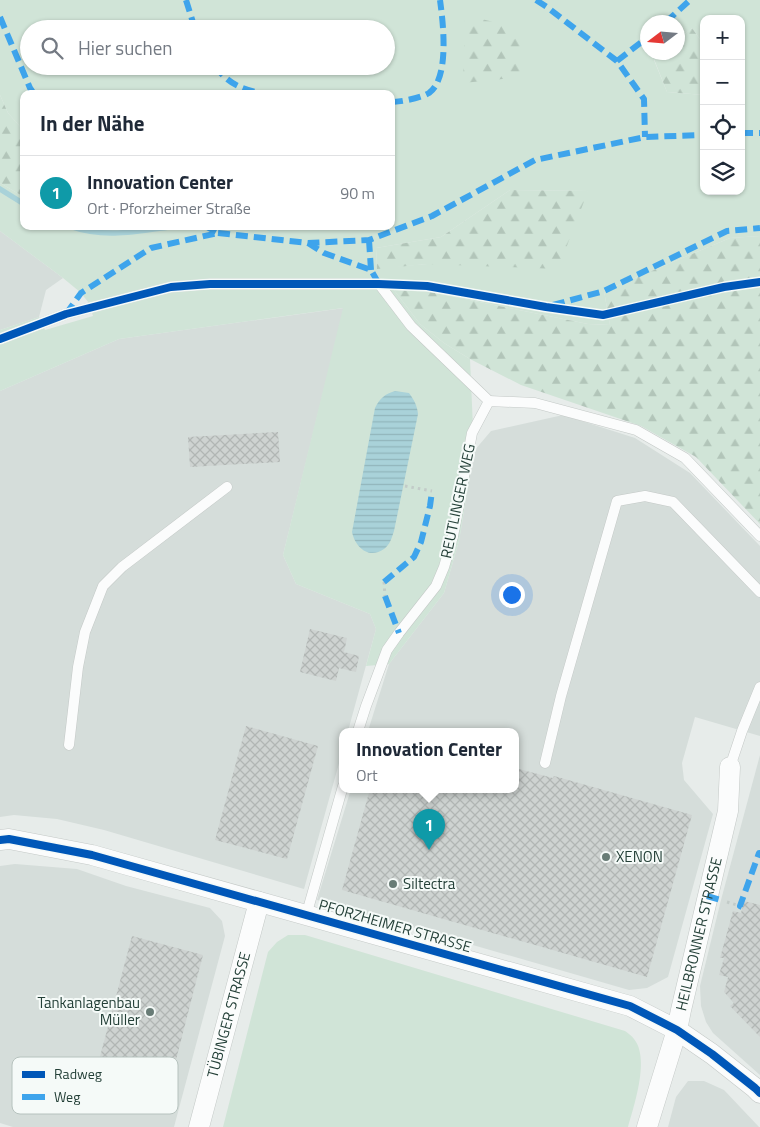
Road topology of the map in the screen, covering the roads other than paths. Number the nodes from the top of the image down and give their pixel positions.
1 (0, 339) edge
2 (489, 402) junction
3 (227, 487) dead end
4 (760, 536) edge
5 (760, 592) edge
6 (760, 687) edge
7 (359, 728) edge
8 (69, 745) dead end
9 (545, 763) dead end
10 (730, 767) joint
11 (341, 793) edge
12 (0, 840) edge
13 (259, 902) junction
14 (306, 916) junction
15 (677, 1030) junction
16 (760, 1093) edge
17 (199, 1127) edge
18 (647, 1127) edge

1 - 2 lane
2 - 4 lane
2 - 7 lane, REUTLINGER WEG
3 - 8 lane
5 - 9 lane
6 - 10 lane
10 - 15 street, HEILBRONNER STRASSE
11 - 14 lane
12 - 13 street, PFORZHEIMER STRASSE
13 - 14 street, PFORZHEIMER STRASSE
13 - 17 street, TÜBINGER STRASSE
14 - 15 street, PFORZHEIMER STRASSE
15 - 16 street, PFORZHEIMER STRASSE
15 - 18 street, HEILBRONNER STRASSE

